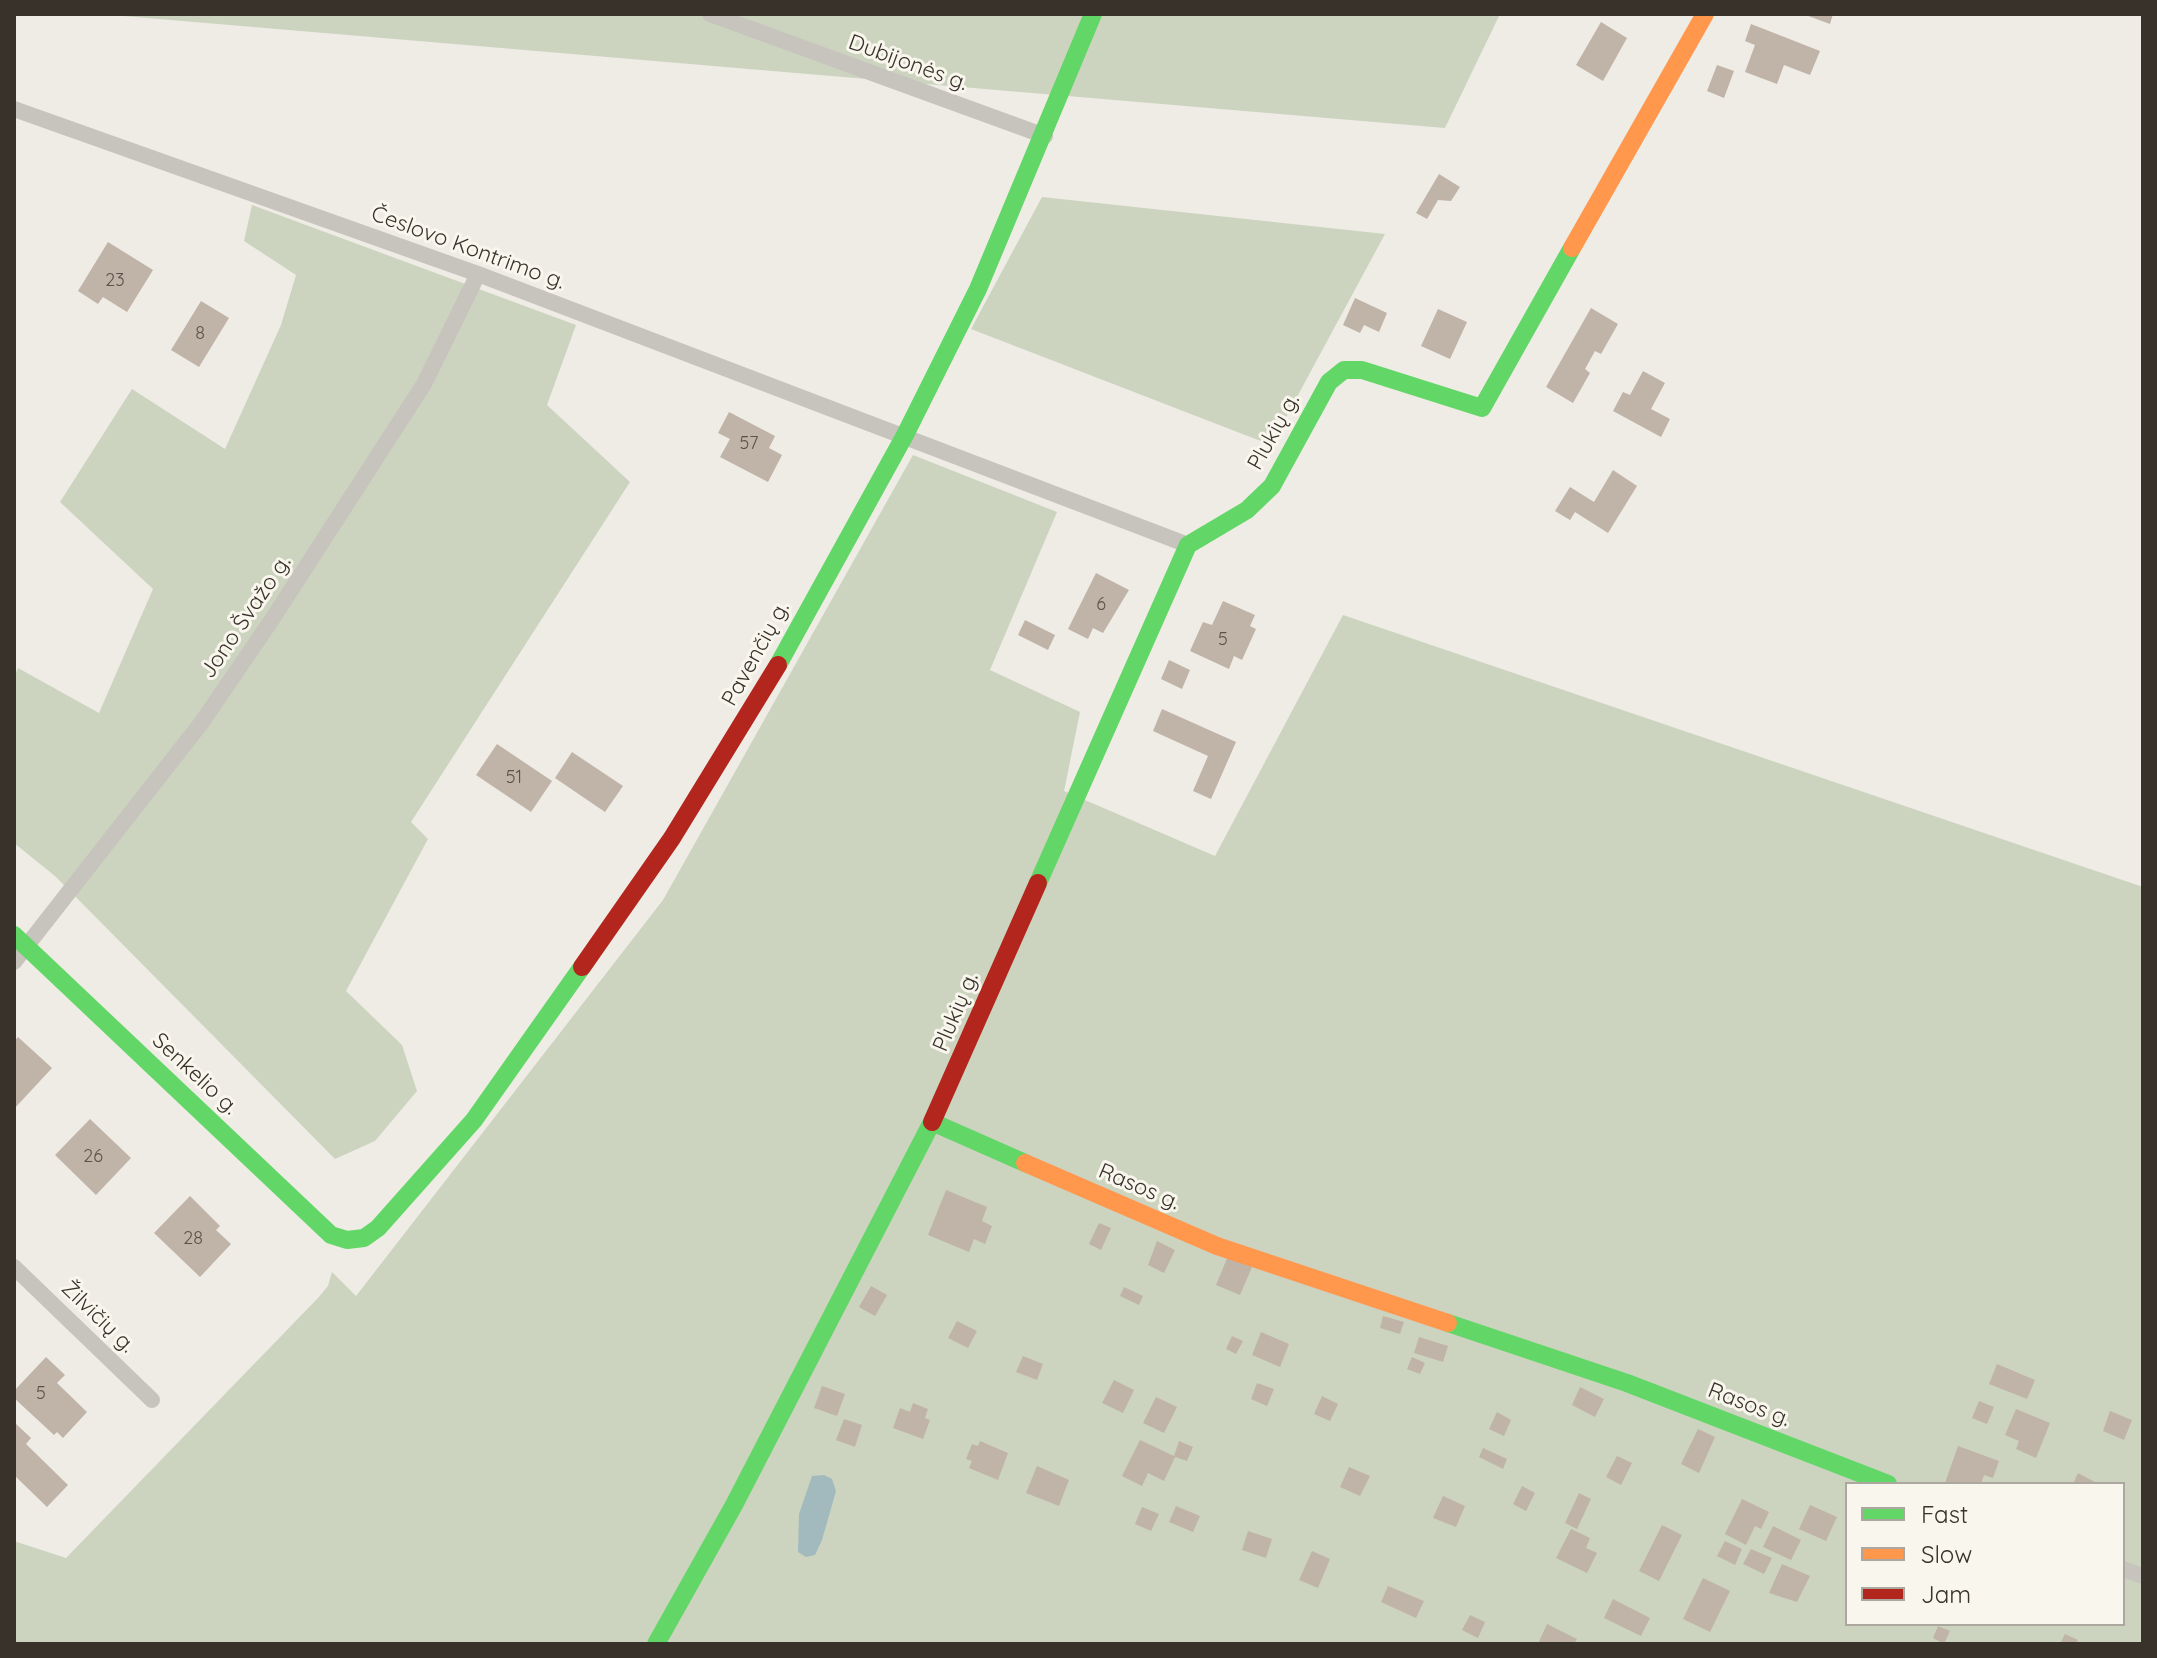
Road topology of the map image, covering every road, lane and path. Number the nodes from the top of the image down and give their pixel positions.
1 (710, 14) edge
2 (1093, 14) edge
3 (1705, 14) edge
4 (14, 109) edge
5 (1045, 136) junction
6 (478, 274) junction
7 (905, 435) junction
8 (1188, 545) junction
9 (20, 941) edge
10 (14, 962) edge
11 (932, 1122) junction
12 (347, 1240) joint
13 (14, 1267) edge
14 (152, 1400) dead end
15 (1883, 1482) edge
16 (656, 1644) edge

1 - 5 street, Dubijonės g.
2 - 5 street, Pavenčių g.
3 - 8 street, Plukių g.
4 - 6 street, Česlovo Kontrimo g.
5 - 7 street, Pavenčių g.
6 - 7 street, Česlovo Kontrimo g.
6 - 9 street, Jono Švažo g.
7 - 8 street, Česlovo Kontrimo g.
7 - 12 street, Pavenčių g.
8 - 11 street, Plukių g.
9 - 10 street, Jono Švažo g.
9 - 12 street, Senkelio g.
11 - 15 street, Rasos g.
11 - 16 street
13 - 14 street, Žilvičių g.

